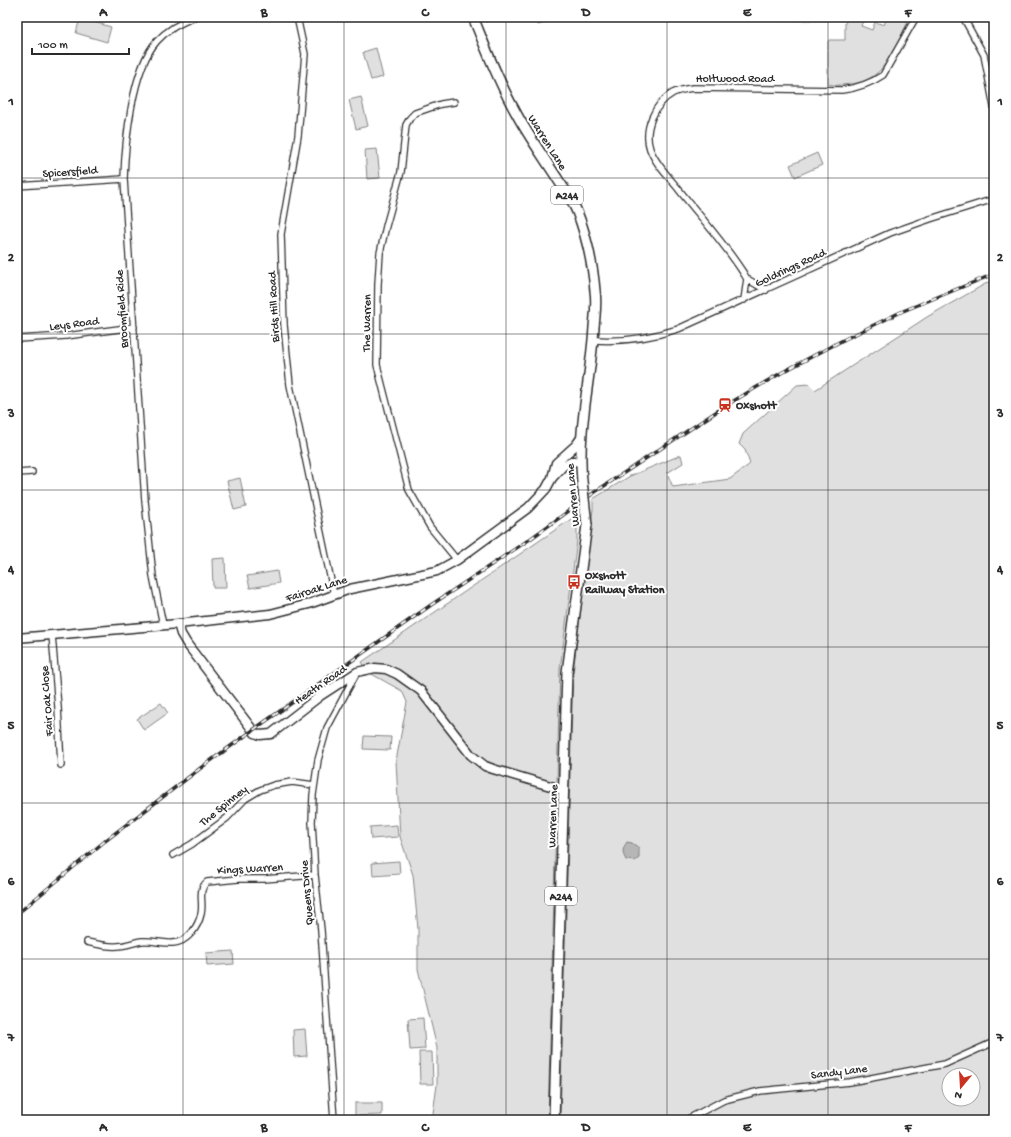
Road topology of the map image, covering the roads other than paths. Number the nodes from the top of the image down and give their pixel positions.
1 (196, 17) edge
2 (297, 17) edge
3 (473, 17) edge
4 (916, 17) edge
5 (963, 17) edge
6 (992, 88) edge
7 (454, 102) dead end
8 (994, 107) edge
9 (124, 179) junction
10 (17, 186) edge
11 (994, 199) edge
12 (747, 279) junction
13 (766, 290) junction
14 (744, 300) junction
15 (134, 327) junction
16 (17, 339) edge
17 (594, 340) junction
18 (581, 438) junction
19 (581, 462) junction
20 (32, 472) dead end
21 (17, 473) edge
22 (552, 478) junction
23 (457, 560) junction
24 (334, 595) junction
25 (178, 624) junction
26 (162, 626) junction
27 (52, 635) junction
28 (17, 638) edge
29 (357, 672) junction
30 (61, 765) dead end
31 (314, 785) junction
32 (564, 790) junction
33 (174, 855) dead end
34 (315, 875) junction
35 (87, 942) dead end
36 (994, 1042) edge
37 (334, 1120) edge
38 (554, 1120) edge
39 (686, 1120) edge

1 - 9 street, Broomfield Ride
2 - 24 street, Birds Hill Road
3 - 17 main road, Warren Lane / A244
4 - 12 street, Holtwood Road
5 - 6 street
6 - 8 street
7 - 23 street, The Warren
9 - 10 street, Spicersfield
9 - 15 street, Broomfield Ride
11 - 13 street, Goldrings Road
12 - 13 street, Holtwood Road
12 - 14 street
13 - 14 street, Goldrings Road
14 - 17 street, Goldrings Road
15 - 16 street, Leys Road
15 - 26 street, Broomfield Ride
17 - 18 main road, Warren Lane / A244
18 - 19 main road, Warren Lane / A244
18 - 22 main road
19 - 22 main road, Fairoak Lane
19 - 32 main road, Warren Lane / A244, bridge
20 - 21 street
22 - 23 main road, Fairoak Lane
23 - 24 main road, Fairoak Lane
24 - 25 main road, Fairoak Lane
25 - 26 main road, Fairoak Lane
25 - 29 main road, Heath Road
26 - 27 main road, Fairoak Lane
27 - 28 main road, Fairoak Lane
27 - 30 street, Fair Oak Close
29 - 31 street, Queens Drive
29 - 32 main road, Heath Road
31 - 33 street, The Spinney
31 - 34 street, Queens Drive
32 - 38 main road, Warren Lane / A244
34 - 35 street, Kings Warren
34 - 37 street, Queens Drive
36 - 39 street, Sandy Lane

